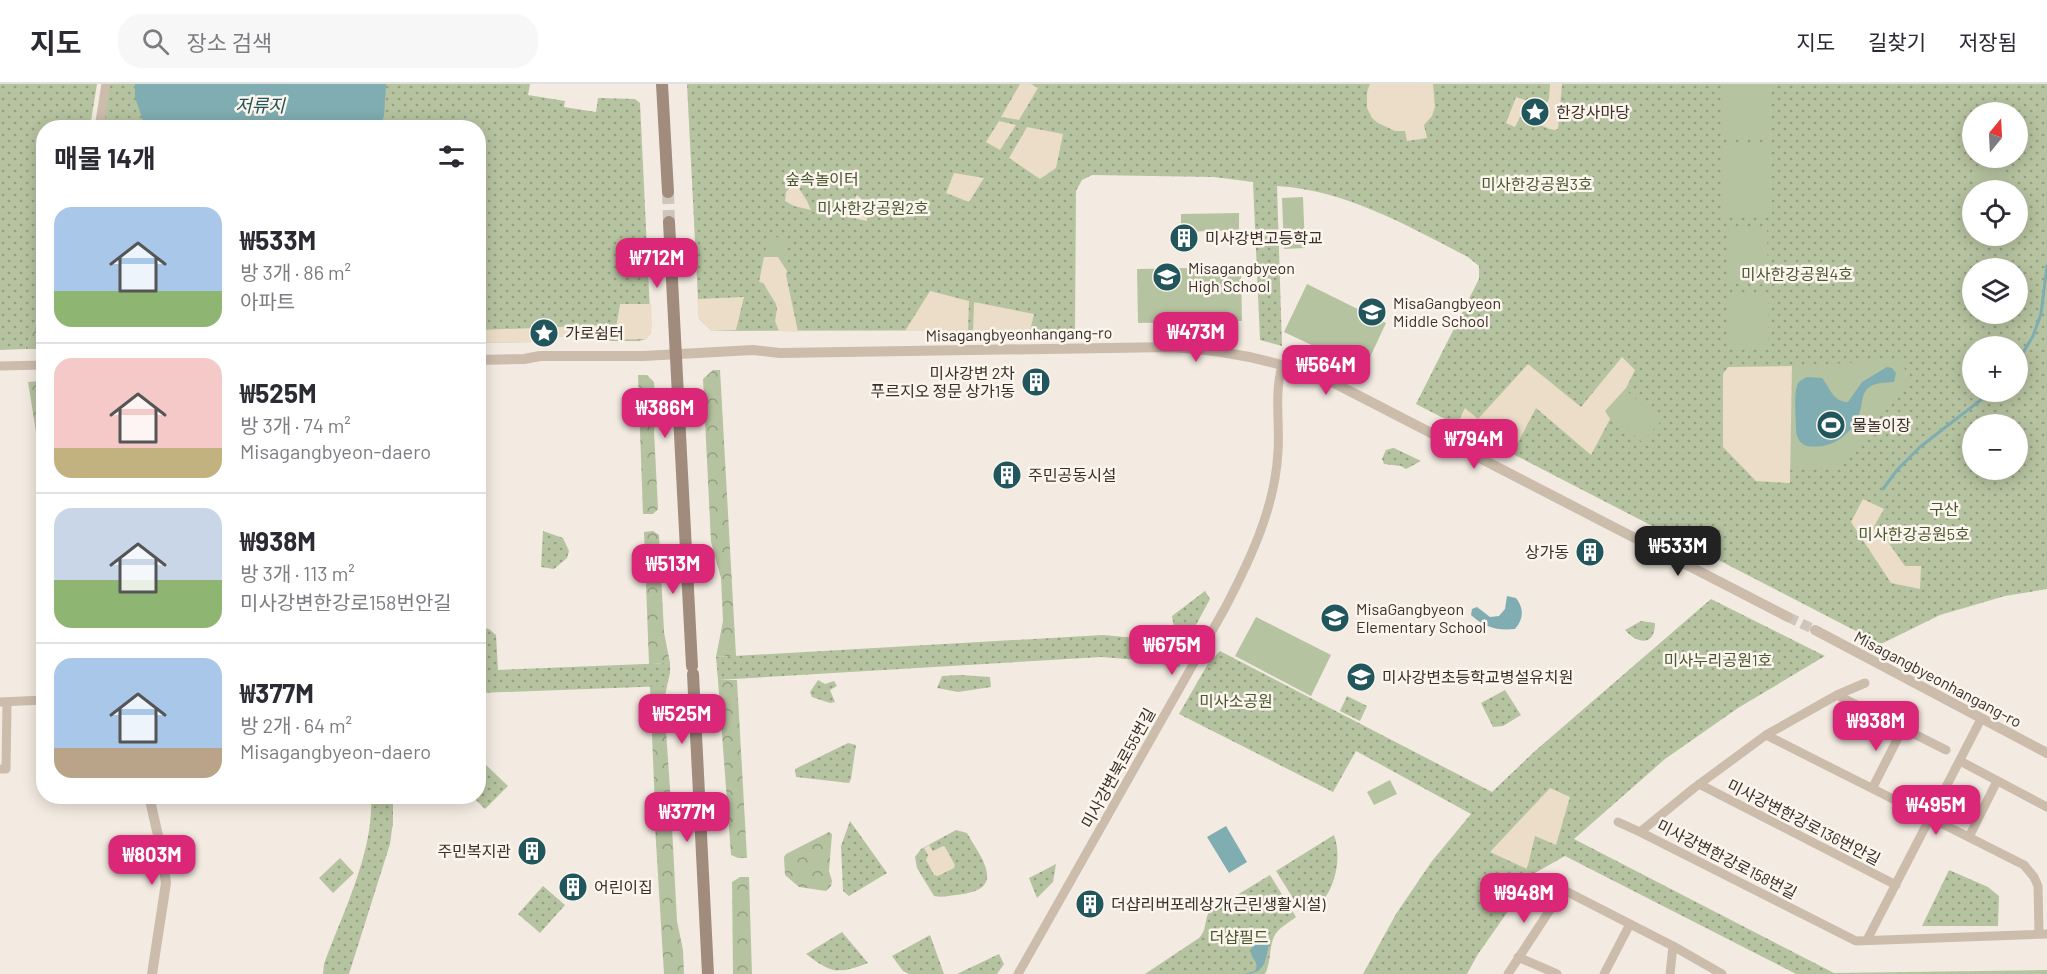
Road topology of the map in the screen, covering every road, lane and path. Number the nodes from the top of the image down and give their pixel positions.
1 (106, 84) edge
2 (662, 84) edge
3 (100, 120) edge
4 (668, 192) tunnel mouth
5 (669, 222) tunnel mouth
6 (676, 354) junction
7 (486, 360) edge
8 (36, 365) edge
9 (0, 366) edge
10 (1282, 366) junction
11 (1788, 617) tunnel mouth
12 (1815, 630) tunnel mouth
13 (1865, 683) dead end
14 (1837, 696) junction
15 (36, 700) edge
16 (3, 702) edge
17 (1981, 719) junction
18 (1903, 728) junction
19 (1766, 735) junction
20 (1946, 750) dead end
21 (2047, 753) edge
22 (1960, 761) junction
23 (0, 769) edge
24 (1997, 781) junction
25 (1699, 784) junction
26 (1873, 788) junction
27 (151, 804) edge
28 (2047, 807) edge
29 (1931, 817) junction
30 (1618, 822) dead end
31 (1640, 832) junction
32 (1969, 837) junction
33 (2036, 881) junction
34 (2047, 881) edge
35 (1550, 883) dead end
36 (1896, 885) junction
37 (1563, 890) junction
38 (1630, 924) junction
39 (2043, 934) edge
40 (1867, 940) junction
41 (1673, 946) junction
42 (1518, 957) junction
43 (152, 974) edge
44 (708, 974) edge
45 (1018, 974) edge
46 (1508, 974) edge
47 (1557, 974) edge
48 (1604, 974) edge
49 (1670, 974) edge
50 (1722, 974) edge

1 - 3 street
2 - 4 main road
5 - 6 main road
6 - 7 street, Misagangbyeonhangang-ro
6 - 10 street, Misagangbyeonhangang-ro
6 - 44 main road
8 - 9 street
10 - 11 street, Misagangbyeonhangang-ro
10 - 45 street, 미사강변북로55번길
12 - 17 street, Misagangbyeonhangang-ro
13 - 14 street, 미사강변한강로158번길
14 - 18 street
14 - 19 street, 미사강변한강로158번길
15 - 16 street
16 - 23 street
17 - 21 street, Misagangbyeonhangang-ro
17 - 22 street
18 - 20 street
18 - 26 street
19 - 25 street, 미사강변한강로158번길
19 - 26 street
22 - 24 street
22 - 29 street
24 - 28 street
24 - 32 street
25 - 31 street, 미사강변한강로158번길
25 - 36 street, 미사강변한강로136번안길
26 - 29 street
27 - 43 street
29 - 32 street
29 - 36 street
30 - 31 street
31 - 40 street, 미사강변한강로158번길
32 - 33 street
33 - 34 street
33 - 39 street
35 - 37 street
36 - 40 street
37 - 38 street
37 - 42 street
38 - 41 street
38 - 48 street
39 - 40 street, 미사강변한강로158번길
41 - 49 street
41 - 50 street
42 - 46 street
42 - 47 street

